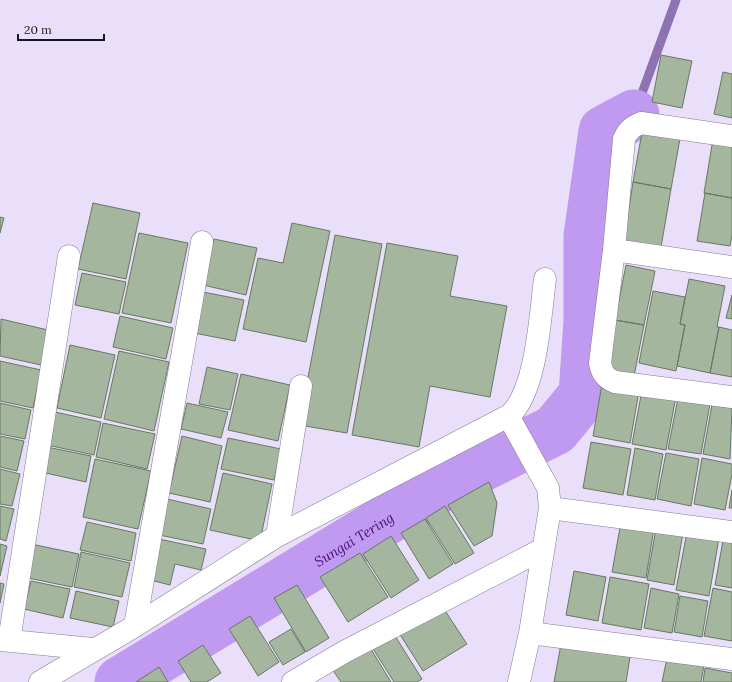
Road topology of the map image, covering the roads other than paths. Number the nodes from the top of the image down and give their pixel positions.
1 (732, 136) edge
2 (202, 242) dead end
3 (614, 250) junction
4 (69, 256) dead end
5 (732, 266) edge
6 (545, 279) dead end
7 (301, 386) dead end
8 (732, 398) edge
9 (510, 418) junction
10 (549, 498) junction
11 (732, 532) edge
12 (277, 536) junction
13 (543, 549) junction
14 (135, 626) junction
15 (530, 633) junction
16 (4, 641) edge
17 (93, 649) junction
18 (732, 659) edge
19 (40, 682) edge
20 (293, 682) edge
21 (519, 682) edge

1 - 3 street
2 - 14 street
3 - 5 street
3 - 8 street
4 - 16 street
6 - 9 street
7 - 12 street
9 - 10 street
9 - 12 street
10 - 11 street
10 - 13 street
12 - 14 street
13 - 15 street
13 - 20 street
14 - 17 street
15 - 18 street
15 - 21 street
16 - 17 street
17 - 19 street

